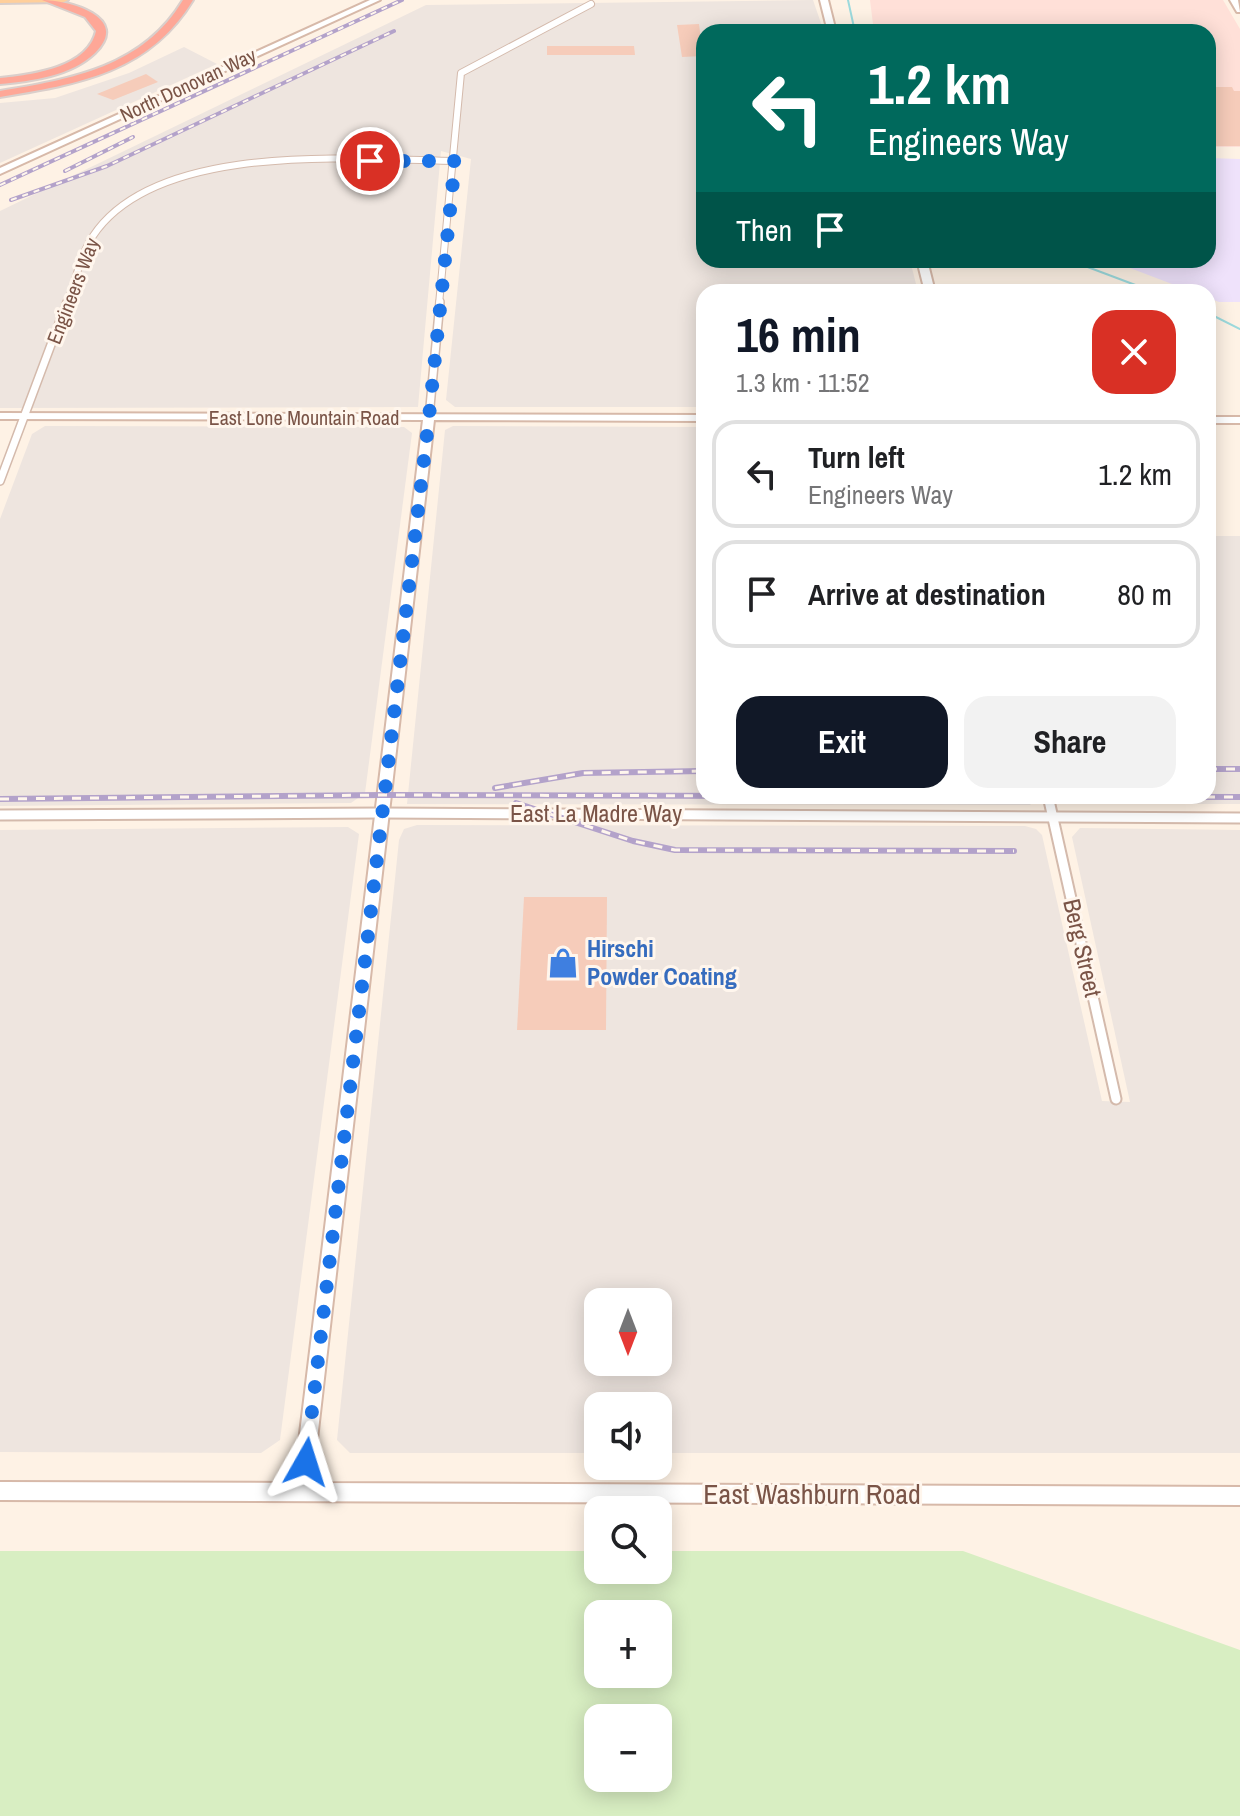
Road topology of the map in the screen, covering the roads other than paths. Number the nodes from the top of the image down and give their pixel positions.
1 (47, 0) edge
2 (64, 0) edge
3 (188, 0) edge
4 (376, 0) edge
5 (824, 0) edge
6 (1234, 0) edge
7 (4, 1) edge
8 (591, 4) dead end
9 (1240, 10) edge
10 (830, 24) edge
11 (0, 81) edge
12 (0, 94) edge
13 (455, 161) junction
14 (0, 171) edge
15 (0, 416) edge
16 (25, 416) junction
17 (429, 417) junction
18 (696, 418) edge
19 (1216, 420) edge
20 (1240, 420) edge
21 (0, 481) edge
22 (1050, 804) edge
23 (381, 813) junction
24 (0, 815) edge
25 (1052, 816) junction
26 (1240, 818) edge
27 (1116, 1099) dead end
28 (0, 1491) edge
29 (302, 1491) junction
30 (1240, 1496) edge

1 - 2 main road
1 - 7 main road
1 - 11 highway
3 - 12 highway
4 - 14 street, North Donovan Way
5 - 10 street
6 - 9 street
8 - 13 street
13 - 16 street, Engineers Way
13 - 17 street
15 - 16 street, East Lone Mountain Road
16 - 17 street, East Lone Mountain Road
16 - 21 street, Engineers Way
17 - 18 street, East Lone Mountain Road
17 - 23 street
19 - 20 street
22 - 25 street, Berg Street
23 - 24 street, East La Madre Way
23 - 25 street, East La Madre Way
23 - 29 street
25 - 26 street, East La Madre Way
25 - 27 street, Berg Street
28 - 29 street, East Washburn Road
29 - 30 street, East Washburn Road

